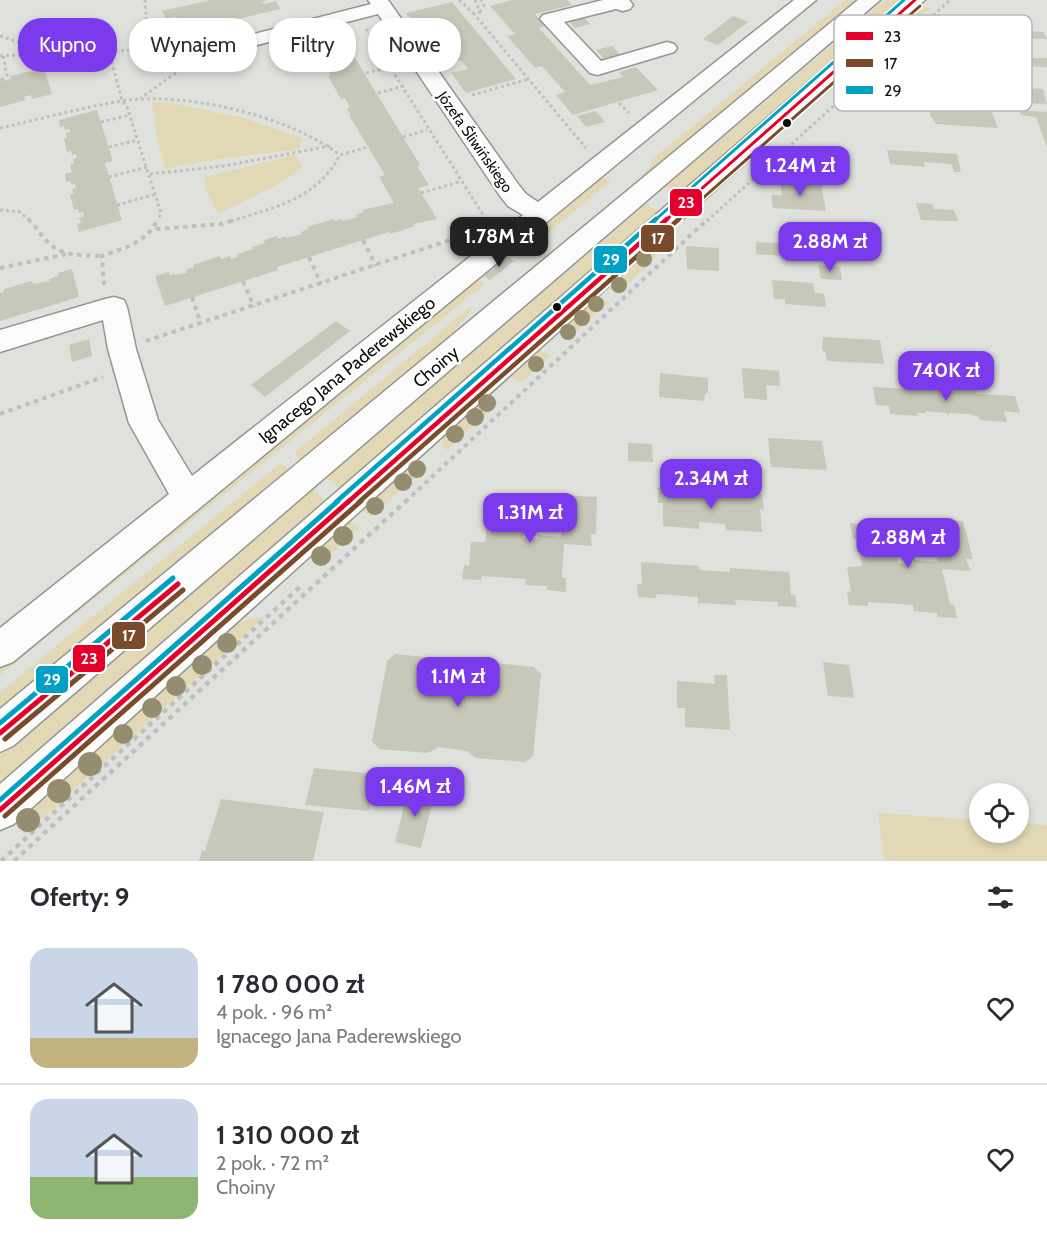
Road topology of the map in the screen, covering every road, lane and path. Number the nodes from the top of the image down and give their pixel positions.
1 (145, 0) edge
2 (458, 0) edge
3 (475, 0) edge
4 (481, 0) edge
5 (806, 0) edge
6 (870, 0) edge
7 (915, 0) edge
8 (950, 0) edge
9 (381, 4) edge
10 (623, 5) dead end
11 (480, 12) junction
12 (474, 14) junction
13 (852, 15) edge
14 (898, 15) edge
15 (934, 15) edge
16 (179, 17) dead end
17 (146, 18) edge
18 (175, 18) edge
19 (364, 25) dead end
20 (834, 30) edge
21 (368, 31) edge
22 (257, 33) edge
23 (0, 36) edge
24 (18, 42) edge
25 (667, 48) dead end
26 (18, 55) edge
27 (2, 56) edge
28 (114, 72) edge
29 (176, 72) edge
30 (373, 72) edge
31 (394, 72) edge
32 (834, 72) edge
33 (366, 74) dead end
34 (8, 80) dead end
35 (404, 86) junction
36 (378, 93) dead end
37 (141, 98) junction
38 (122, 101) junction
39 (619, 104) dead end
40 (834, 107) edge
41 (130, 115) junction
42 (633, 117) dead end
43 (101, 122) dead end
44 (0, 128) edge
45 (427, 130) junction
46 (403, 137) dead end
47 (138, 140) junction
48 (331, 146) junction
49 (109, 147) dead end
50 (368, 147) dead end
51 (588, 150) dead end
52 (340, 155) junction
53 (147, 167) junction
54 (150, 174) junction
55 (109, 177) dead end
56 (459, 182) junction
57 (421, 193) dead end
58 (156, 194) junction
59 (117, 205) dead end
60 (0, 210) edge
61 (534, 211) junction
62 (491, 226) junction
63 (156, 229) junction
64 (495, 232) dead end
65 (363, 240) dead end
66 (67, 254) junction
67 (102, 256) junction
68 (309, 257) dead end
69 (376, 266) junction
70 (0, 268) edge
71 (243, 281) dead end
72 (321, 284) junction
73 (192, 297) dead end
74 (254, 307) junction
75 (110, 308) junction
76 (201, 324) junction
77 (0, 341) edge
78 (122, 349) junction
79 (107, 375) dead end
80 (0, 414) edge
81 (187, 497) junction
82 (0, 650) edge
83 (0, 733) edge
84 (0, 810) edge
85 (14, 861) edge

1 - 17 path
2 - 12 path
3 - 11 path
4 - 11 path
5 - 61 street, Ignacego Jana Paderewskiego
6 - 13 street, Choiny
7 - 14 street
8 - 15 path
9 - 22 street
9 - 61 street, Józefa Śliwińskiego
10 - 25 street
11 - 12 path
12 - 51 path
16 - 18 path
19 - 21 path
20 - 83 street, Choiny
23 - 24 path
26 - 27 path
27 - 34 path
28 - 38 path
29 - 37 path
30 - 33 path
31 - 35 path
32 - 84 street
35 - 36 path
35 - 45 path
37 - 38 path
37 - 48 path
38 - 41 path
38 - 44 path
39 - 42 path
40 - 85 path
41 - 43 path
41 - 47 path
45 - 46 path
45 - 56 path
47 - 49 path
47 - 53 path
48 - 52 path
48 - 54 path
50 - 52 path
52 - 63 path
53 - 54 path
53 - 55 path
54 - 58 path
56 - 57 path
56 - 62 path
58 - 59 path
58 - 63 path
60 - 66 path
61 - 62 path
61 - 81 street, Ignacego Jana Paderewskiego
62 - 64 path
62 - 69 path
63 - 67 path
65 - 69 path
66 - 67 path
66 - 70 path
67 - 75 path
68 - 72 path
69 - 72 path
71 - 74 path
72 - 74 path
73 - 76 path
74 - 76 path
75 - 77 street
75 - 78 street
76 - 78 path
78 - 81 street
79 - 80 path
81 - 82 street, Ignacego Jana Paderewskiego

